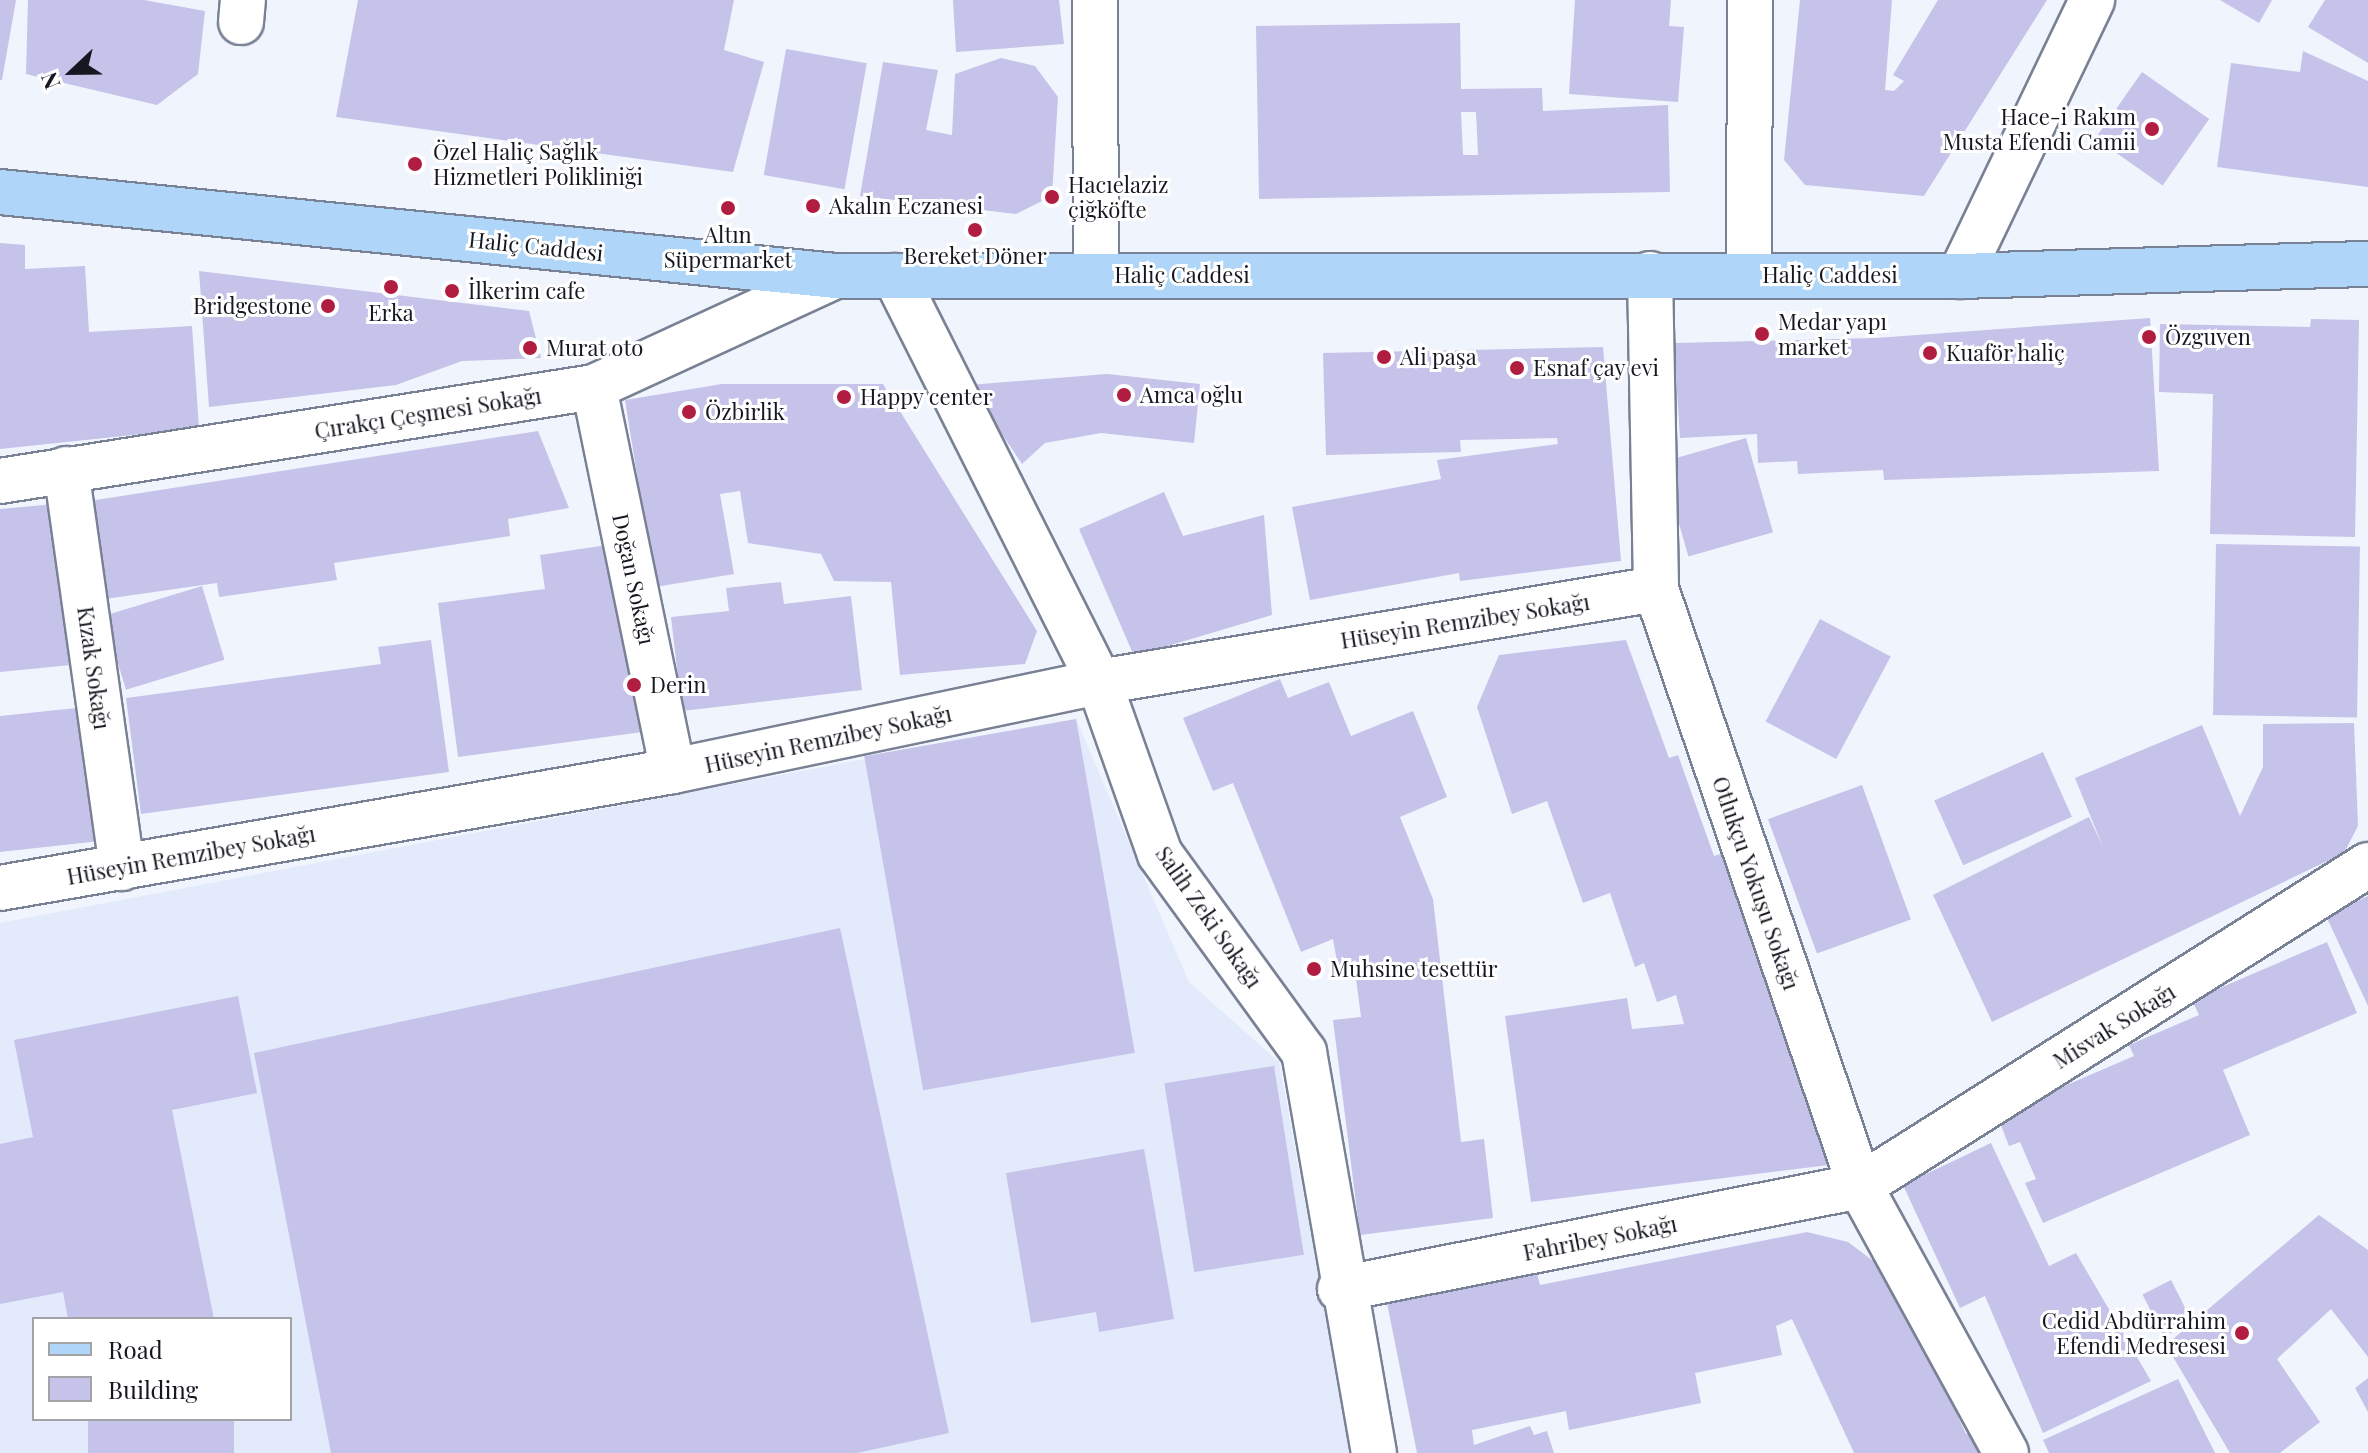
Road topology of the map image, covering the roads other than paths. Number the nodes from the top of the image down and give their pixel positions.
1 (1095, 0) edge
2 (1750, 0) edge
3 (2092, 0) edge
4 (0, 192) edge
5 (2368, 264) edge
6 (1650, 274) junction
7 (1096, 275) junction
8 (1749, 275) junction
9 (835, 276) junction
10 (895, 276) junction
11 (1960, 276) junction
12 (594, 387) junction
13 (66, 469) junction
14 (0, 481) edge
15 (1656, 589) junction
16 (1099, 682) junction
17 (673, 771) junction
18 (2368, 865) edge
19 (122, 868) junction
20 (0, 888) edge
21 (1860, 1186) junction
22 (1340, 1289) junction
23 (1374, 1453) edge
24 (2006, 1453) edge

1 - 7 street
2 - 8 street
3 - 11 street
4 - 9 main road, Haliç Caddesi
5 - 11 main road, Haliç Caddesi
6 - 7 main road, Haliç Caddesi
6 - 8 main road, Haliç Caddesi
6 - 15 street, Otlukçu Yokuşu Sokağı
7 - 10 main road, Haliç Caddesi
8 - 11 main road, Haliç Caddesi
9 - 10 main road, Haliç Caddesi
9 - 12 street, Çırakçı Çeşmesi Sokağı
10 - 16 street, Salih Zeki Sokağı
12 - 13 street, Çırakçı Çeşmesi Sokağı
12 - 17 street, Doğan Sokağı
13 - 14 street, Çırakçı Çeşmesi Sokağı
13 - 19 street, Kızak Sokağı
15 - 16 street, Hüseyin Remzibey Sokağı
15 - 21 street, Otlukçu Yokuşu Sokağı
16 - 17 street, Hüseyin Remzibey Sokağı
16 - 22 street, Salih Zeki Sokağı
17 - 19 street, Hüseyin Remzibey Sokağı
18 - 21 street, Misvak Sokağı
19 - 20 street, Hüseyin Remzibey Sokağı
21 - 22 street, Fahribey Sokağı
21 - 24 street, Otlukçu Yokuşu Sokağı
22 - 23 street, Salih Zeki Sokağı

